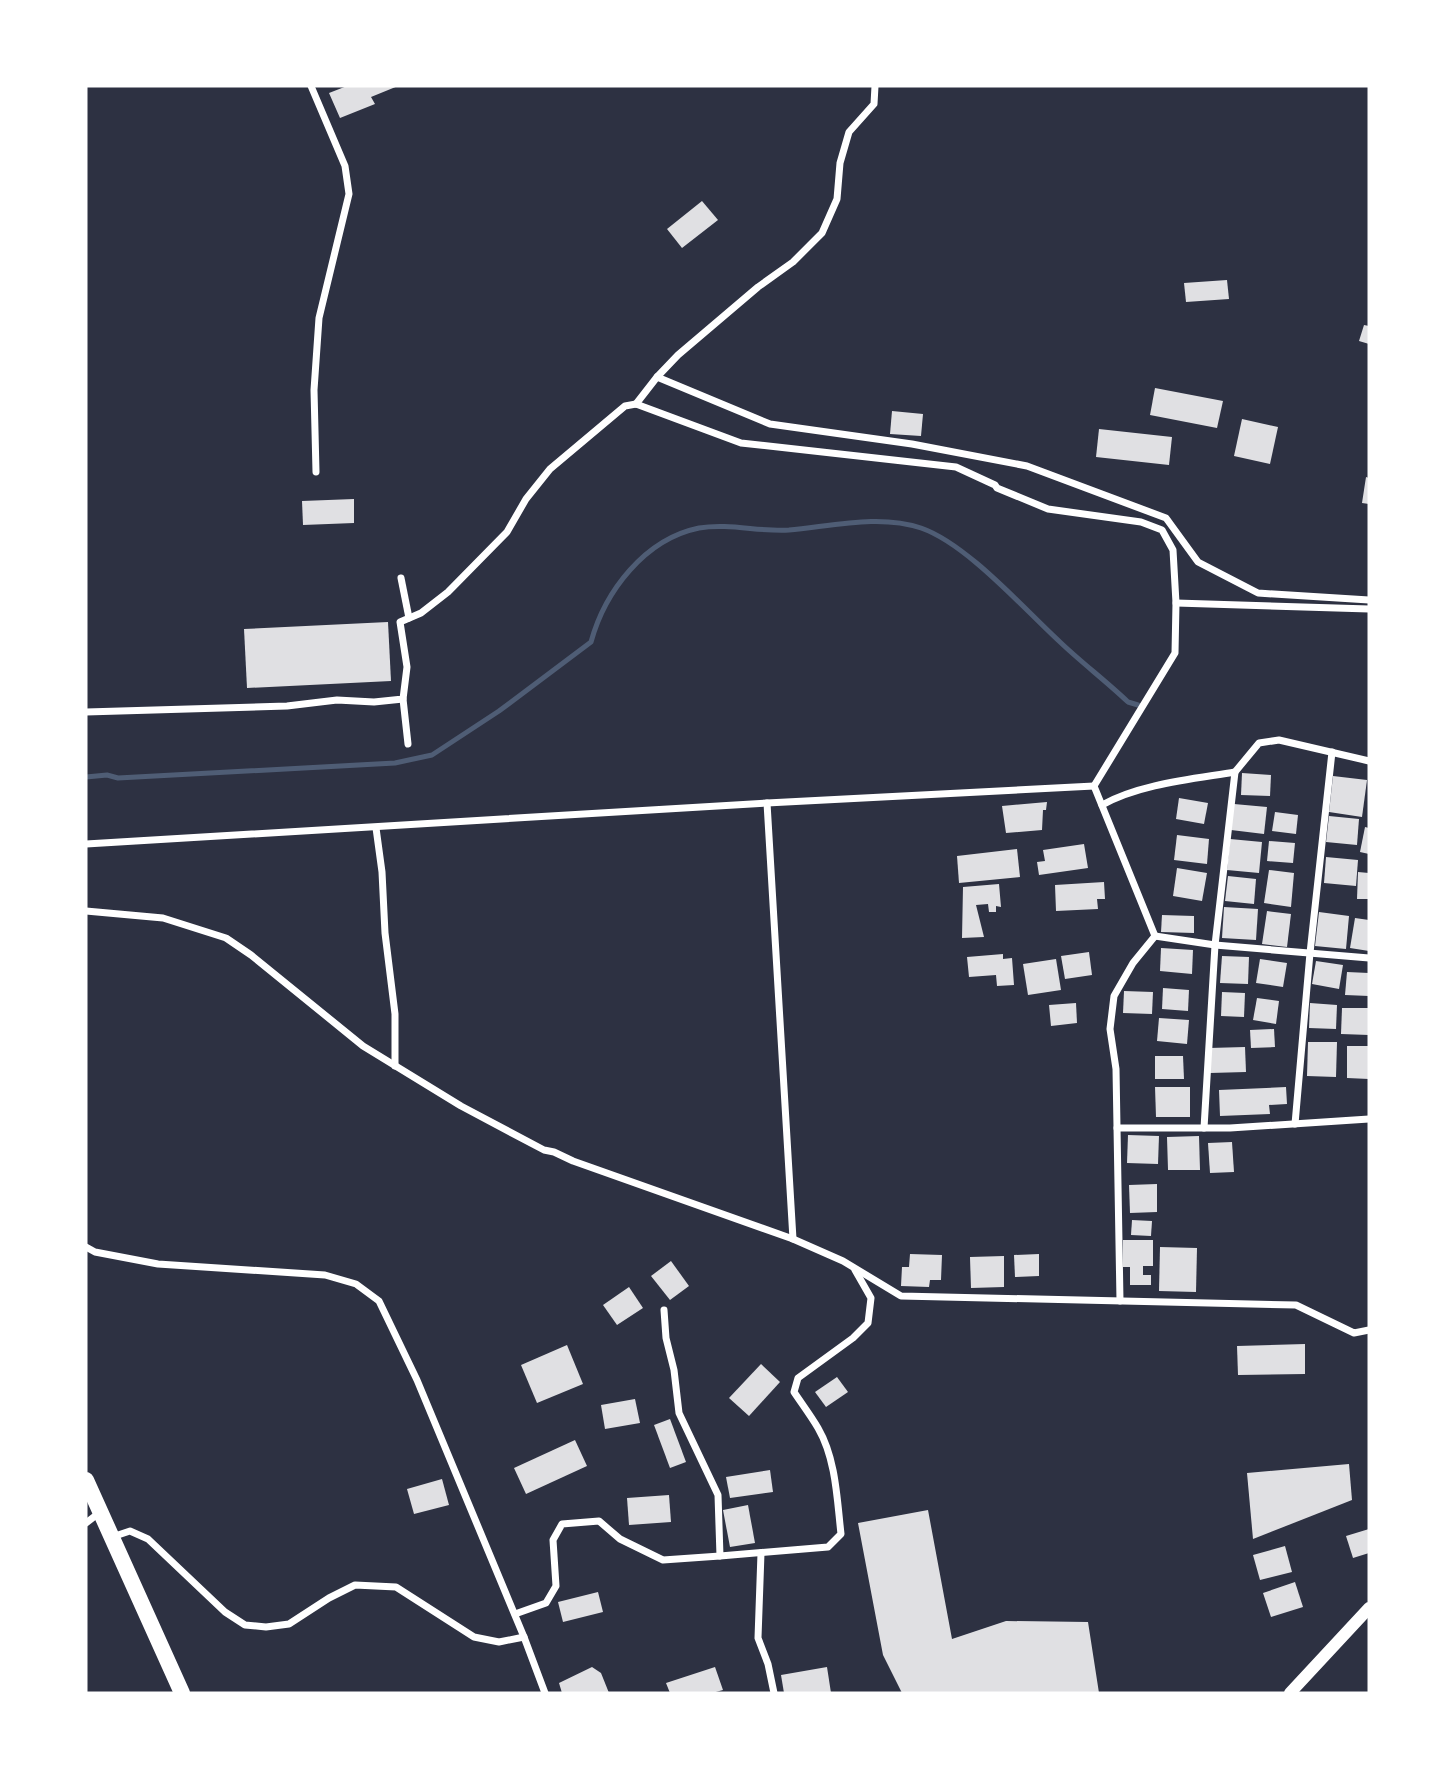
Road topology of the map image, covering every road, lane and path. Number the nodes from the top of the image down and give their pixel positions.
1 (311, 86) edge
2 (875, 86) edge
3 (657, 377) junction
4 (636, 404) junction
5 (316, 472) dead end
6 (401, 578) dead end
7 (1369, 600) edge
8 (1176, 603) junction
9 (1369, 609) edge
10 (409, 618) junction
11 (403, 699) junction
12 (86, 712) edge
13 (408, 744) dead end
14 (1332, 752) junction
15 (1369, 761) edge
16 (1235, 772) junction
17 (1094, 786) junction
18 (767, 803) junction
19 (1102, 805) junction
20 (376, 828) junction
21 (86, 844) edge
22 (86, 911) edge
23 (1156, 936) junction
24 (1215, 944) junction
25 (1310, 953) junction
26 (1369, 958) edge
27 (395, 1066) junction
28 (1369, 1119) edge
29 (1296, 1124) junction
30 (1117, 1128) junction
31 (1204, 1128) junction
32 (793, 1239) junction
33 (86, 1247) edge
34 (854, 1267) junction
35 (1120, 1301) junction
36 (664, 1310) dead end
37 (1369, 1330) edge
38 (86, 1480) edge
39 (100, 1513) junction
40 (86, 1523) edge
41 (112, 1537) junction
42 (761, 1553) junction
43 (720, 1556) junction
44 (1369, 1608) edge
45 (514, 1614) junction
46 (524, 1637) junction
47 (1297, 1690) edge
48 (182, 1693) edge
49 (545, 1693) edge
50 (774, 1693) edge

1 - 5 street
2 - 3 street
3 - 4 street
3 - 7 street
4 - 8 street
4 - 10 street
6 - 10 street
8 - 9 street
8 - 17 street
10 - 11 street
11 - 12 street
11 - 13 street
14 - 15 street
14 - 16 street
14 - 25 street
16 - 19 street
16 - 24 street
17 - 18 street
17 - 19 street
18 - 20 street
18 - 32 street
19 - 23 street
20 - 21 street
20 - 27 street
22 - 27 street
23 - 24 street
23 - 30 street
24 - 25 street
24 - 31 street
25 - 26 street
25 - 29 street
27 - 32 street
28 - 29 street
29 - 31 street
30 - 31 street
30 - 35 street
32 - 34 street
33 - 45 street
34 - 35 street
34 - 42 street
35 - 37 street
36 - 43 street
38 - 39 highway
39 - 40 street
39 - 41 highway
41 - 46 street
41 - 48 highway
42 - 43 street
42 - 50 street
43 - 45 street
44 - 47 main road
45 - 46 street
46 - 49 street

